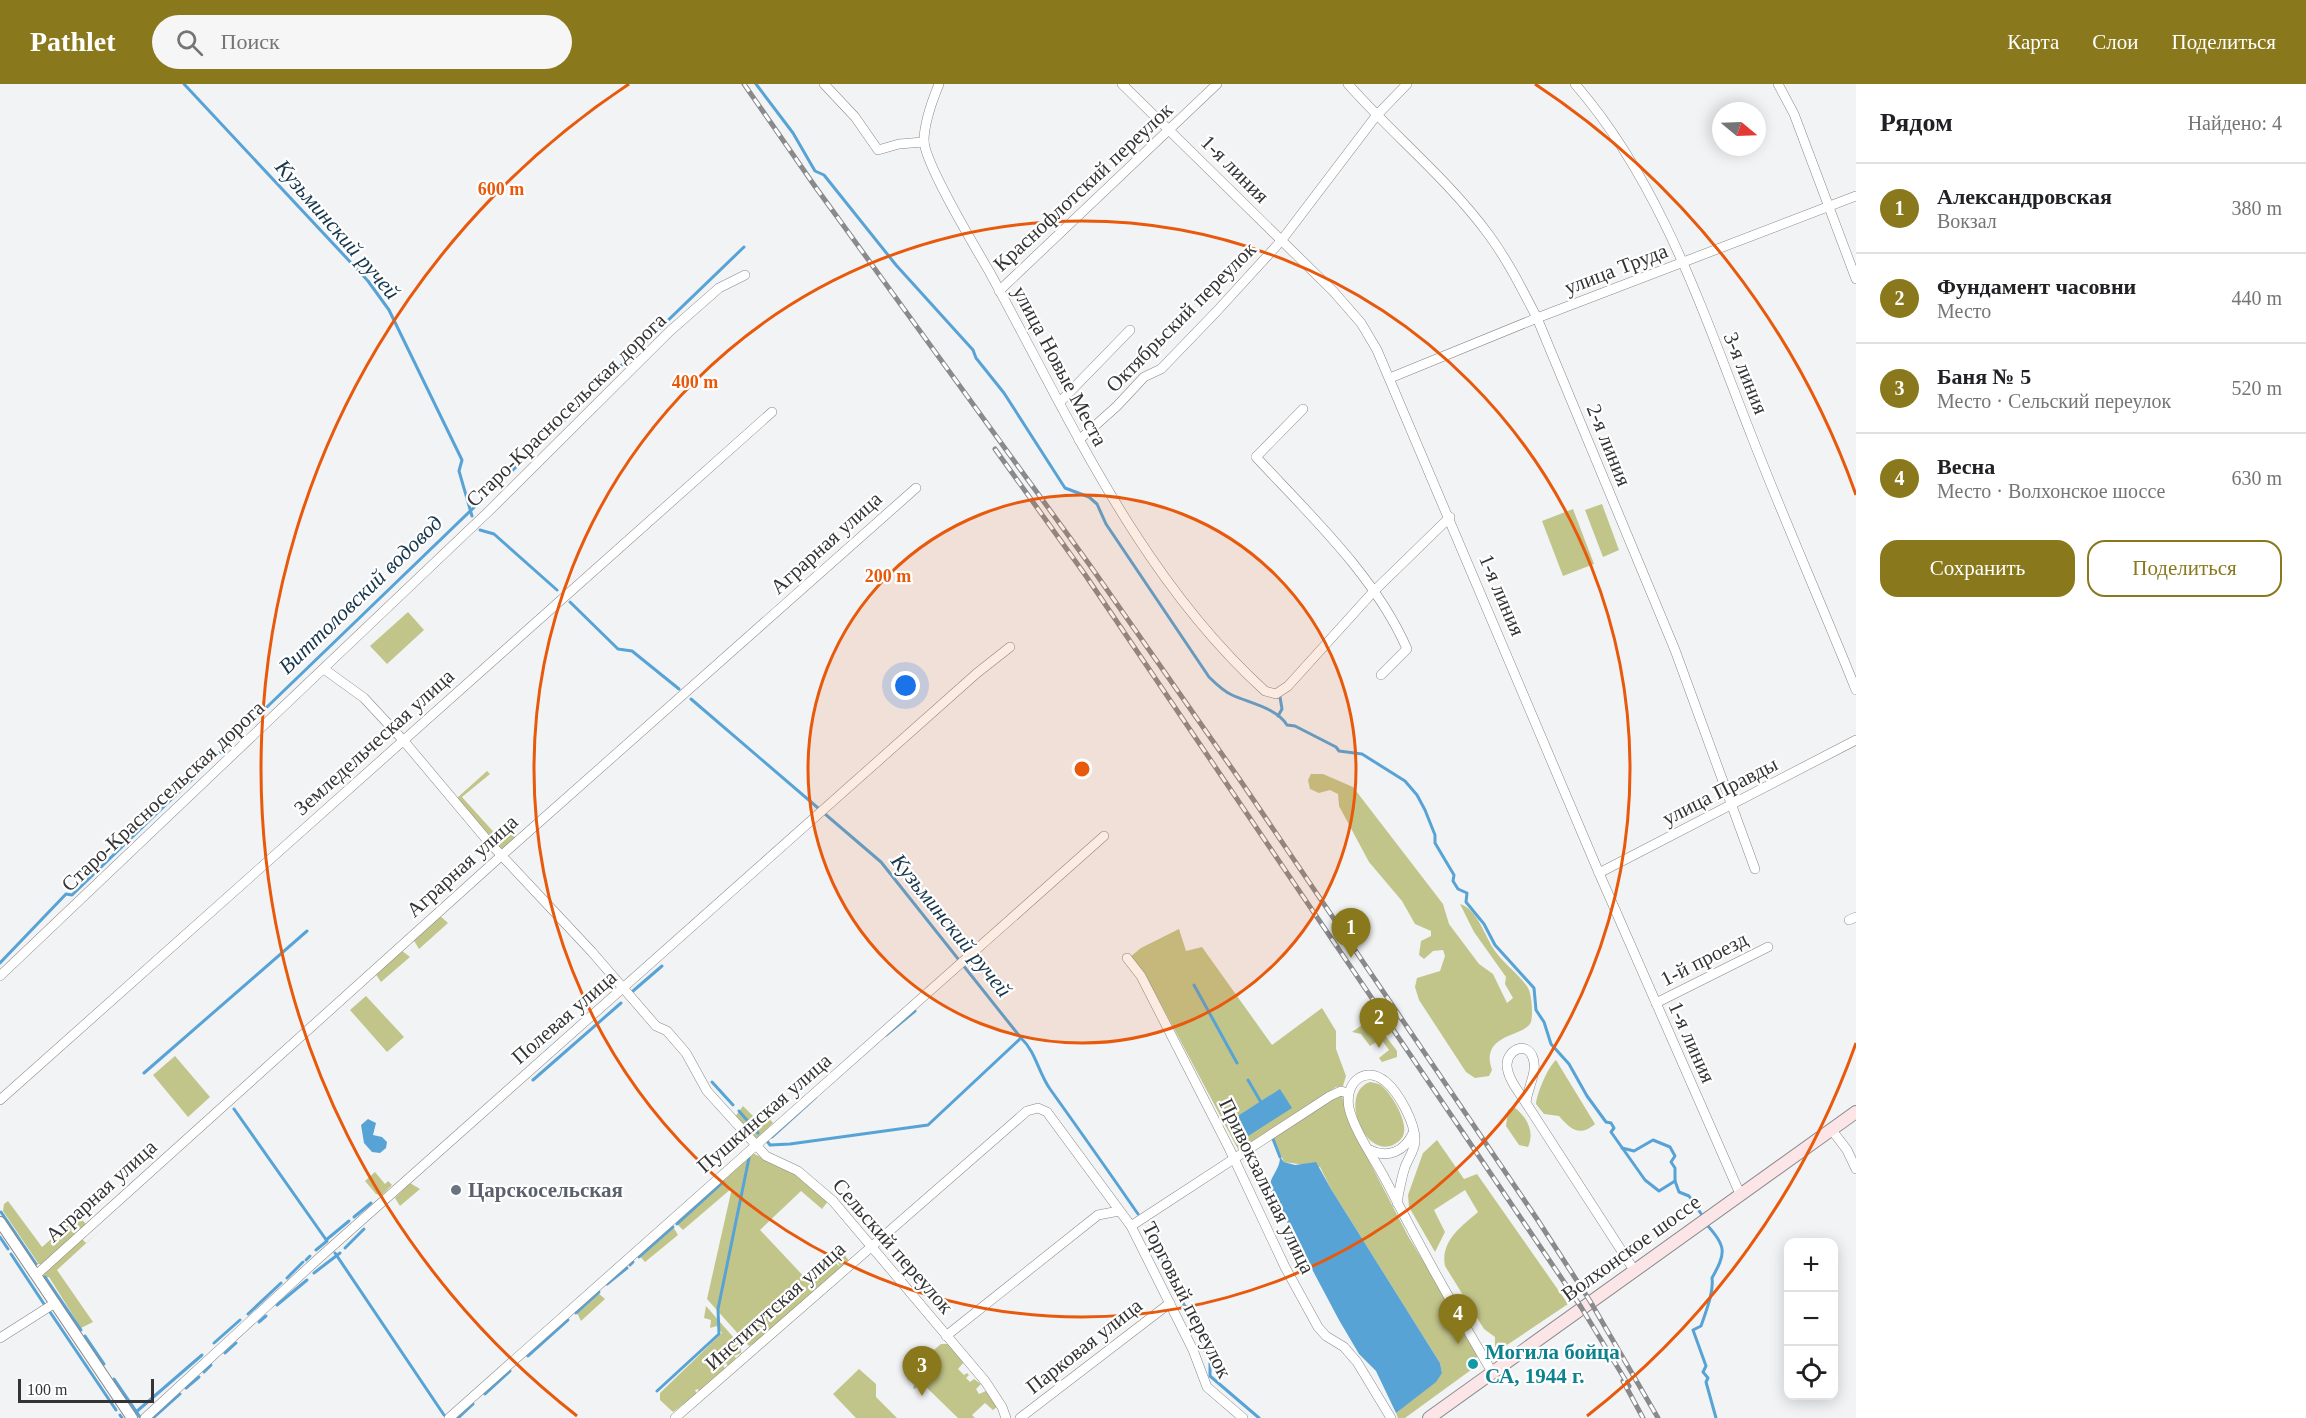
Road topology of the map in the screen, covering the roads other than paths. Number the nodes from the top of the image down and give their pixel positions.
1 (824, 84) edge
2 (939, 84) edge
3 (1122, 84) edge
4 (1217, 84) edge
5 (1348, 84) edge
6 (1407, 84) edge
7 (1575, 84) edge
8 (1778, 84) edge
9 (1376, 116) junction
10 (1170, 130) junction
11 (924, 142) junction
12 (1856, 196) edge
13 (1830, 205) junction
14 (1281, 242) junction
15 (1683, 263) junction
16 (745, 274) dead end
17 (1856, 279) edge
18 (999, 291) junction
19 (1537, 318) junction
20 (1130, 330) dead end
21 (1390, 378) junction
22 (1060, 402) junction
23 (1303, 410) dead end
24 (772, 412) dead end
25 (1079, 440) junction
26 (916, 488) dead end
27 (1450, 517) junction
28 (1373, 592) junction
29 (1010, 647) dead end
30 (324, 669) junction
31 (1381, 675) dead end
32 (1856, 690) edge
33 (403, 740) junction
34 (1856, 740) edge
35 (1733, 805) junction
36 (1104, 836) dead end
37 (501, 856) junction
38 (1755, 869) dead end
39 (1599, 873) junction
40 (1768, 947) dead end
41 (1127, 958) dead end
42 (0, 976) edge
43 (623, 989) junction
44 (1656, 1003) junction
45 (1347, 1092) junction
46 (0, 1100) edge
47 (1526, 1103) junction
48 (1038, 1108) joint
49 (1856, 1112) edge
50 (1832, 1129) junction
51 (1414, 1132) junction
52 (755, 1145) junction
53 (1370, 1150) junction
54 (1234, 1159) junction
55 (1856, 1169) edge
56 (1740, 1194) junction
57 (1397, 1203) junction
58 (1119, 1211) junction
59 (0, 1222) edge
60 (1131, 1226) junction
61 (872, 1244) junction
62 (1634, 1270) junction
63 (36, 1275) junction
64 (55, 1303) junction
65 (1170, 1303) junction
66 (946, 1336) junction
67 (0, 1338) edge
68 (1492, 1372) junction
69 (1432, 1417) edge
70 (132, 1418) edge
71 (145, 1418) edge
72 (449, 1418) edge
73 (675, 1418) edge
74 (1006, 1418) edge
75 (1020, 1418) edge
76 (1243, 1418) edge
77 (1391, 1418) edge

1 - 11 street
2 - 11 street
3 - 10 street, 1-я линия
4 - 10 street, Краснофлотский переулок
5 - 9 street, 2-я линия
6 - 9 street, Октябрьский переулок
7 - 15 street, 3-я линия
8 - 13 street
9 - 14 street, Октябрьский переулок
9 - 19 street, 2-я линия
10 - 14 street, 1-я линия
10 - 18 street, Краснофлотский переулок
11 - 18 street, улица Новые Места
12 - 13 street, улица Труда
13 - 15 street, улица Труда
13 - 17 street
14 - 21 street, 1-я линия
14 - 25 street, Октябрьский переулок
15 - 19 street, улица Труда
15 - 32 street, 3-я линия
16 - 30 street, Старо-Красносельская дорога
18 - 22 street, улица Новые Места
19 - 21 street, улица Труда
19 - 35 street, 2-я линия
20 - 22 street
21 - 27 street, 1-я линия
22 - 25 street, улица Новые Места
23 - 28 street
24 - 33 street, Земледельческая улица
25 - 28 street, улица Новые Места
26 - 37 street, Аграрная улица
27 - 28 street
27 - 39 street, 1-я линия
28 - 31 street
29 - 43 street, Полевая улица
30 - 33 street, Сельский переулок
30 - 42 street, Старо-Красносельская дорога
33 - 37 street, Сельский переулок
33 - 46 street, Земледельческая улица
34 - 35 street, улица Правды
35 - 38 street, 2-я линия
35 - 39 street, улица Правды
36 - 52 street, Пушкинская улица
37 - 43 street, Сельский переулок
37 - 63 street, Аграрная улица
39 - 44 street, 1-я линия
40 - 44 street, 1-й проезд
41 - 54 street, Привокзальная улица
43 - 52 street, Сельский переулок
43 - 71 street, Полевая улица
44 - 56 street, 1-я линия
45 - 51 street
45 - 53 street
45 - 54 street
47 - 47 street
47 - 62 street
48 - 58 street, Торговый переулок
48 - 61 street, Институтская улица
49 - 50 main road, Волхонское шоссе
50 - 55 street
50 - 56 main road, Волхонское шоссе
51 - 53 street
51 - 57 street
52 - 61 street, Сельский переулок
52 - 72 street, Пушкинская улица
53 - 57 street
54 - 60 street
54 - 77 street, Привокзальная улица
56 - 62 main road, Волхонское шоссе
57 - 68 street
58 - 60 street, Торговый переулок
58 - 66 street
59 - 63 street
60 - 65 street, Торговый переулок
61 - 66 street, Сельский переулок
61 - 73 street, Институтская улица
62 - 68 main road, Волхонское шоссе
63 - 64 street
64 - 67 street
64 - 70 street
65 - 75 street, Парковая улица
65 - 76 street, Торговый переулок
66 - 74 street, Сельский переулок
68 - 69 main road, Волхонское шоссе

